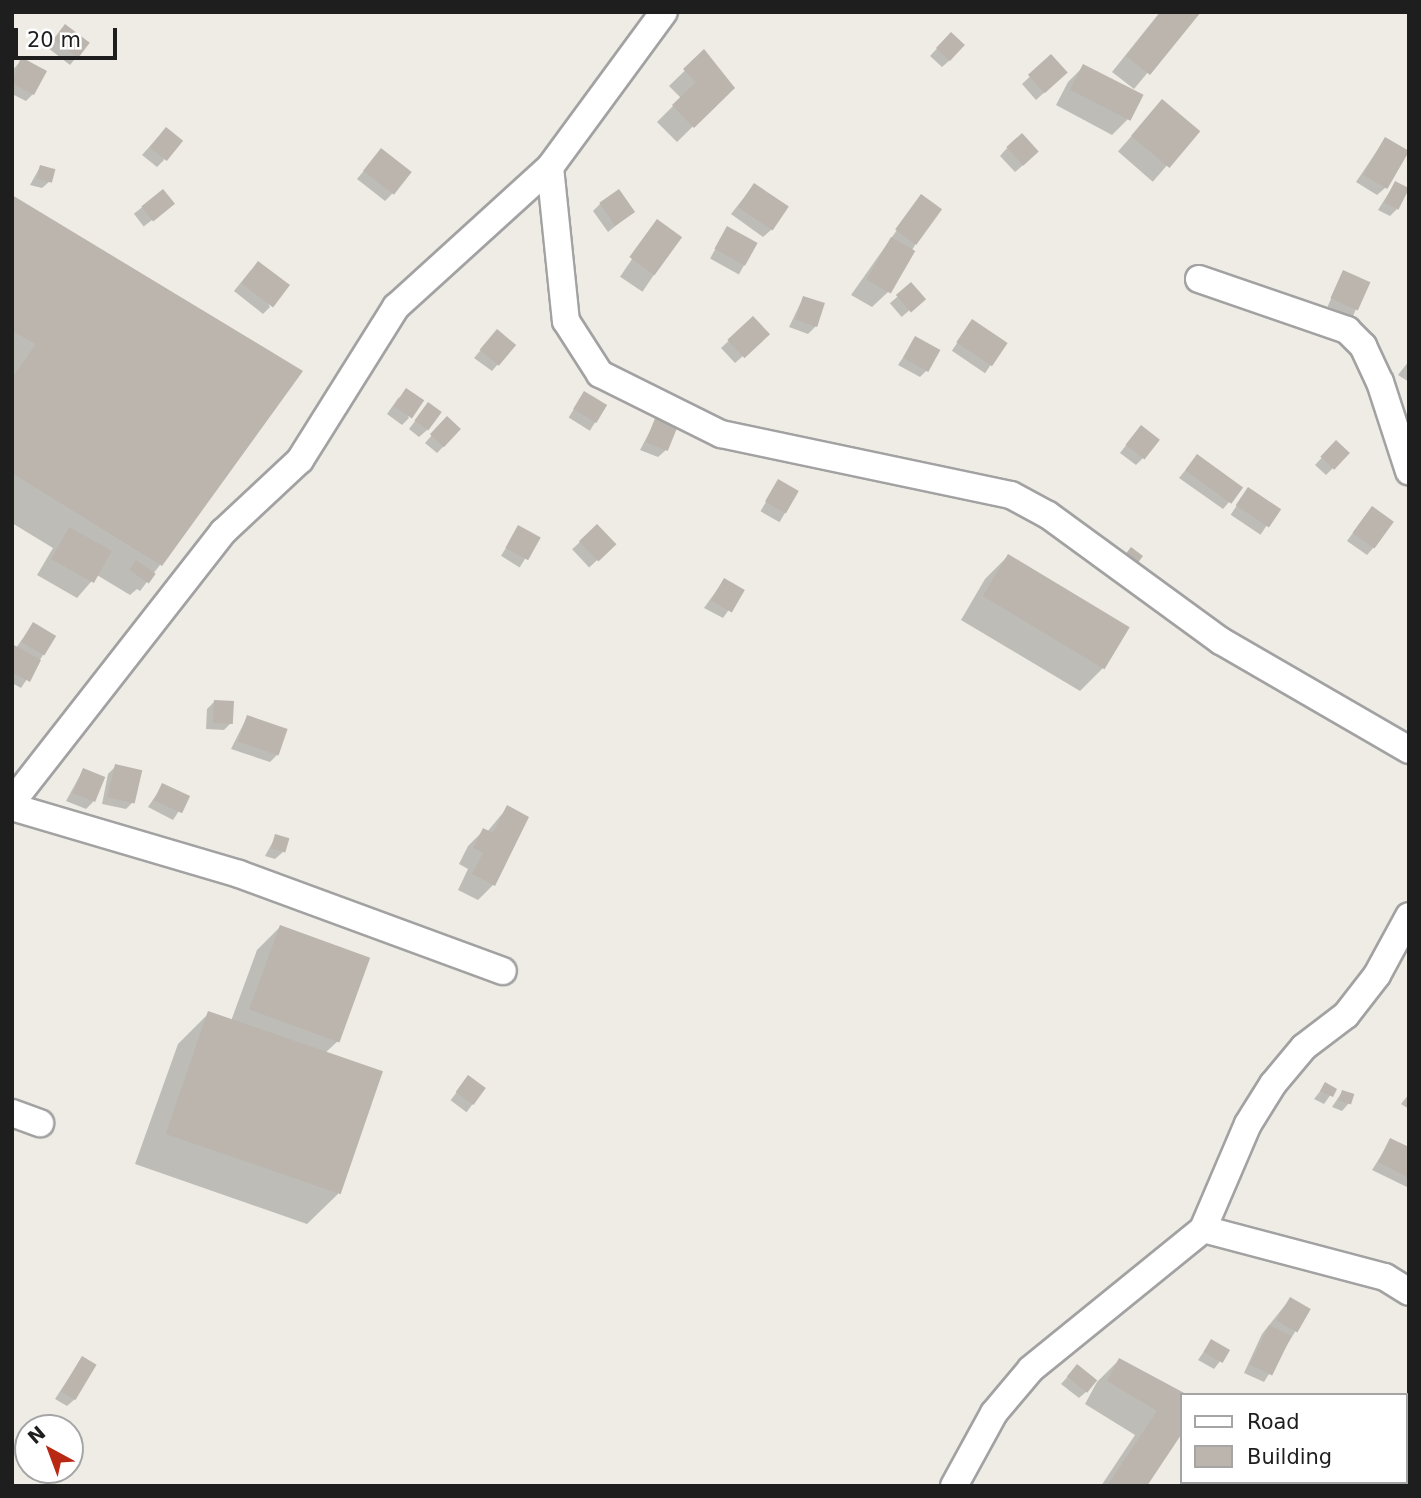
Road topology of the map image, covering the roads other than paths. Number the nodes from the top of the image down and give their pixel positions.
1 (664, 12) edge
2 (550, 167) junction
3 (1199, 279) dead end
4 (1409, 471) edge
5 (1409, 750) edge
6 (12, 802) edge
7 (12, 807) edge
8 (1409, 916) edge
9 (503, 971) dead end
10 (12, 1113) edge
11 (40, 1123) dead end
12 (1203, 1229) junction
13 (1409, 1293) edge
14 (954, 1486) edge

1 - 2 street
2 - 5 street
2 - 6 street
3 - 4 street
7 - 9 street
8 - 12 street
10 - 11 street
12 - 13 street
12 - 14 street

